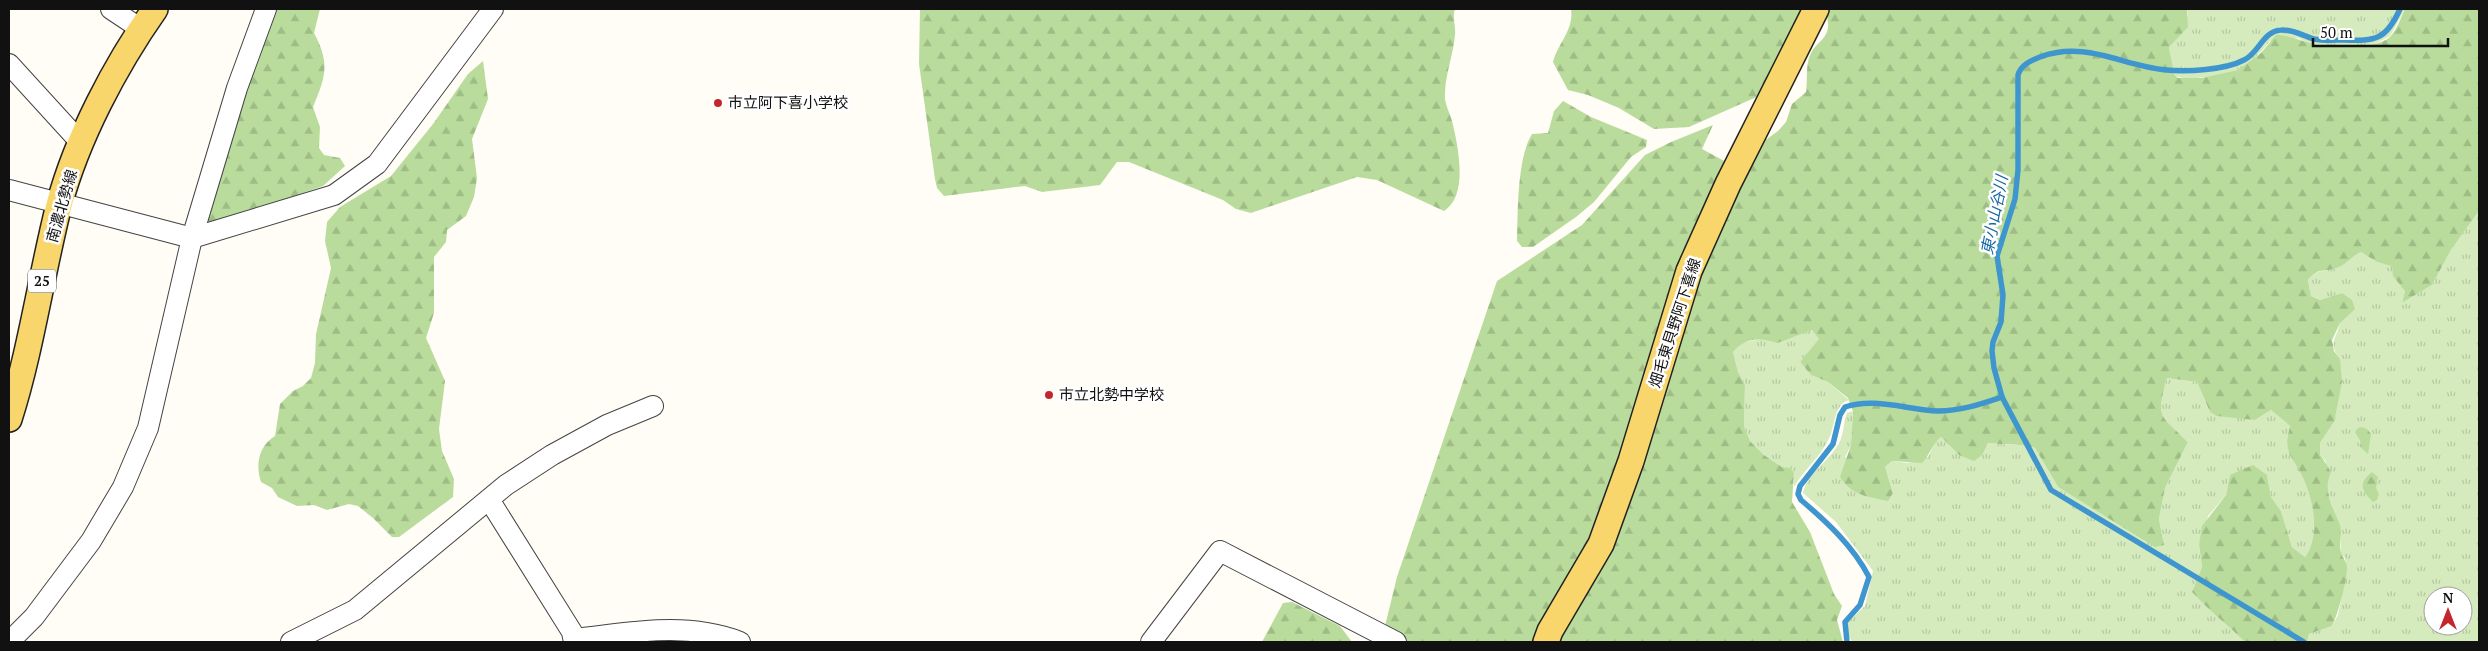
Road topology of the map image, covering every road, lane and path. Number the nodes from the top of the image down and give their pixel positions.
1 (111, 9) edge
2 (155, 9) edge
3 (266, 9) edge
4 (493, 9) edge
5 (1816, 9) edge
6 (141, 29) junction
7 (9, 64) edge
8 (82, 144) junction
9 (9, 190) edge
10 (60, 204) junction
11 (192, 238) junction
12 (653, 406) dead end
13 (9, 417) edge
14 (490, 501) junction
15 (574, 640) edge
16 (9, 642) edge
17 (291, 642) edge
18 (740, 642) edge
19 (1151, 642) edge
20 (1396, 642) edge
21 (1546, 642) edge

1 - 6 street
2 - 6 main road, 南濃北勢線 / 25
3 - 11 street
4 - 11 street
5 - 21 main road, 畑毛東貝野阿下喜線
6 - 8 main road, 南濃北勢線 / 25
7 - 8 street
8 - 10 main road, 南濃北勢線 / 25
9 - 10 street
10 - 11 street
10 - 13 main road, 南濃北勢線 / 25
11 - 16 street
12 - 14 street
14 - 15 street
14 - 17 street
15 - 18 street
19 - 20 street

